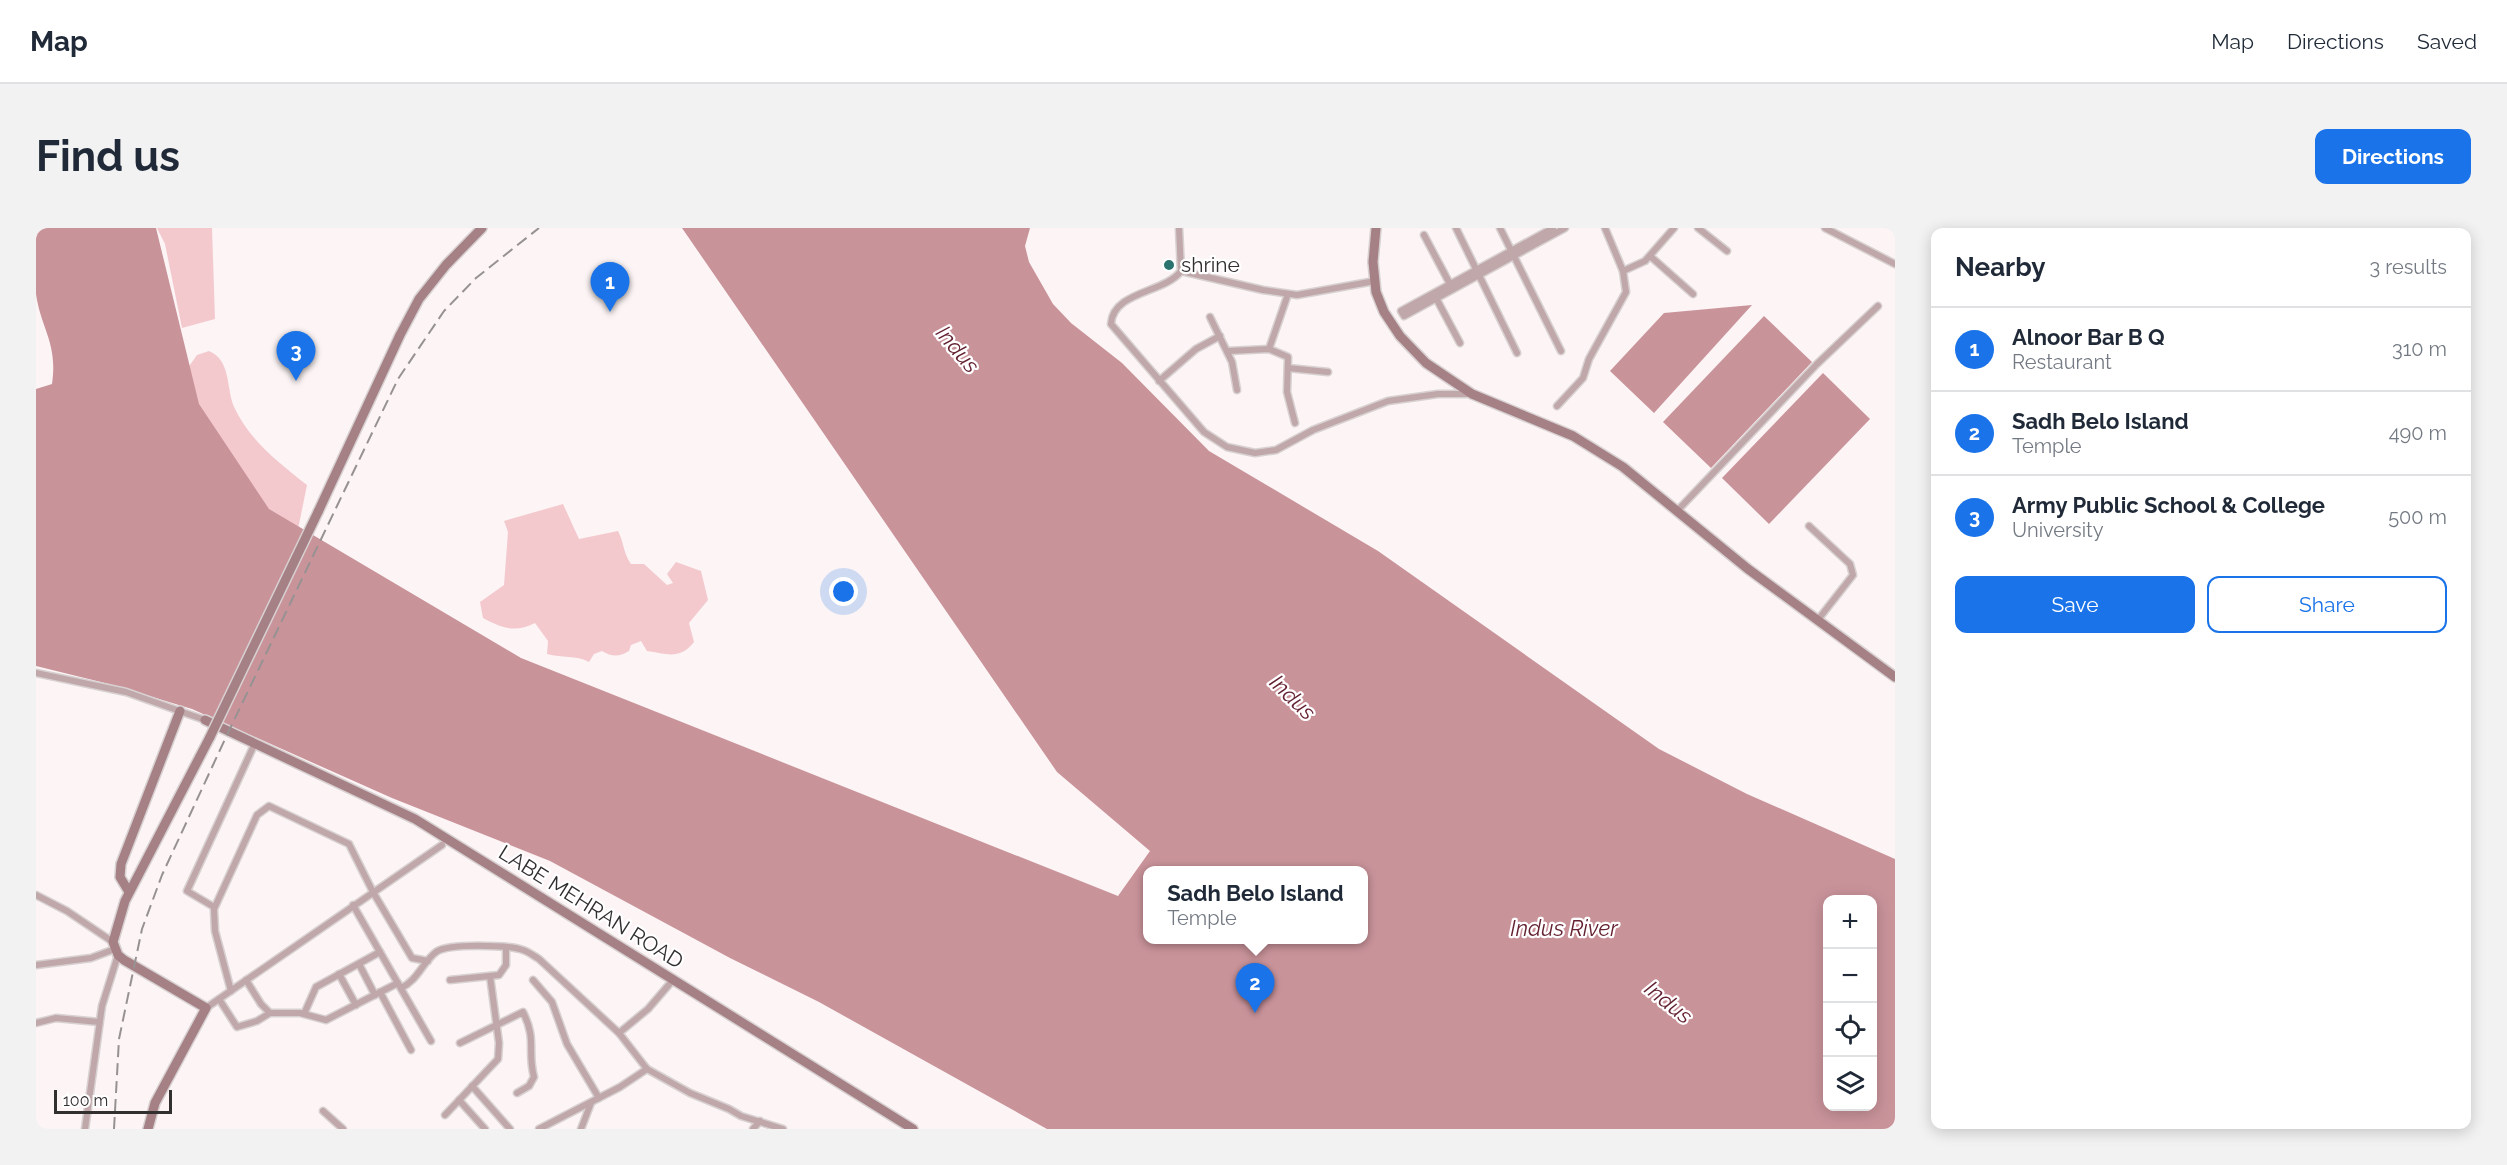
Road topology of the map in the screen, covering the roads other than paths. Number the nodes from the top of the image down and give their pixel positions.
1 (482, 228) edge
2 (1179, 228) edge
3 (1376, 228) edge
4 (1456, 228) edge
5 (1500, 228) edge
6 (1553, 228) edge
7 (1565, 228) edge
8 (1605, 228) edge
9 (1674, 228) edge
10 (1698, 228) edge
11 (1825, 228) edge
12 (1424, 235) dead end
13 (1727, 251) dead end
14 (1513, 253) junction
15 (1650, 256) junction
16 (1895, 264) edge
17 (1181, 271) junction
18 (1623, 271) junction
19 (1477, 272) junction
20 (1375, 281) junction
21 (1451, 286) junction
22 (1288, 294) junction
23 (1693, 294) dead end
24 (1436, 298) junction
25 (1878, 306) dead end
26 (1210, 317) dead end
27 (1220, 336) junction
28 (1460, 343) dead end
29 (1269, 349) junction
30 (1228, 351) junction
31 (1561, 351) dead end
32 (1517, 352) dead end
33 (1288, 368) junction
34 (1328, 372) dead end
35 (1159, 381) junction
36 (1237, 390) dead end
37 (1472, 394) junction
38 (1557, 406) dead end
39 (1295, 423) dead end
40 (1677, 511) junction
41 (1809, 526) dead end
42 (1817, 621) junction
43 (36, 673) edge
44 (1895, 677) edge
45 (180, 711) junction
46 (205, 720) joint
47 (255, 743) junction
48 (442, 845) dead end
49 (129, 892) junction
50 (373, 892) junction
51 (36, 895) edge
52 (353, 905) junction
53 (214, 907) junction
54 (506, 947) junction
55 (115, 949) junction
56 (381, 952) junction
57 (428, 961) junction
58 (359, 964) junction
59 (36, 965) edge
60 (339, 974) junction
61 (490, 976) junction
62 (246, 980) junction
63 (450, 980) dead end
64 (533, 980) dead end
65 (673, 980) junction
66 (399, 985) junction
67 (231, 991) junction
68 (377, 994) junction
69 (219, 999) junction
70 (356, 1005) junction
71 (206, 1008) junction
72 (270, 1013) junction
73 (304, 1014) junction
74 (99, 1022) junction
75 (36, 1023) edge
76 (496, 1027) junction
77 (619, 1033) junction
78 (431, 1041) dead end
79 (460, 1043) dead end
80 (411, 1050) dead end
81 (647, 1069) junction
82 (472, 1086) junction
83 (517, 1093) dead end
84 (599, 1098) junction
85 (459, 1100) junction
86 (591, 1102) junction
87 (323, 1111) dead end
88 (445, 1115) dead end
89 (760, 1121) junction
90 (84, 1129) edge
91 (148, 1129) edge
92 (343, 1129) edge
93 (486, 1129) edge
94 (510, 1129) edge
95 (539, 1129) edge
96 (581, 1129) edge
97 (753, 1129) edge
98 (783, 1129) edge
99 (913, 1129) edge

1 - 49 main road, bridge
2 - 17 street
3 - 20 main road
4 - 19 street
5 - 14 street
6 - 14 street
7 - 14 street
8 - 18 street
9 - 15 street
10 - 13 street
11 - 16 street
12 - 21 street
14 - 19 street
14 - 31 street
15 - 18 street
15 - 23 street
17 - 22 street
17 - 35 street
18 - 38 street
19 - 21 street
19 - 32 street
20 - 22 street
20 - 37 main road
21 - 24 street
21 - 24 street
22 - 29 street
24 - 28 street
25 - 40 street
26 - 27 street
27 - 30 street
27 - 35 street
29 - 30 street
29 - 33 street
30 - 36 street
33 - 34 street
33 - 39 street
35 - 37 street
37 - 40 main road
40 - 42 main road
41 - 42 street
42 - 44 main road
43 - 45 street
45 - 46 street
45 - 49 main road
46 - 47 main road, LABE MEHRAN ROAD
47 - 53 street
47 - 65 main road, LABE MEHRAN ROAD
48 - 50 street
49 - 55 main road
50 - 52 street
50 - 53 street
50 - 57 street
51 - 55 street
52 - 56 street
52 - 62 street
53 - 67 street
54 - 57 street
54 - 61 street
54 - 77 street
55 - 59 street
55 - 71 main road
55 - 74 street
56 - 58 street
56 - 66 street
57 - 66 street
58 - 60 street
58 - 68 street
60 - 70 street
60 - 73 street
61 - 63 street
61 - 76 street
62 - 67 street
62 - 72 street
64 - 84 street
65 - 77 street
65 - 99 main road, LABE MEHRAN ROAD
66 - 68 street
66 - 78 street
67 - 69 street
68 - 70 street
68 - 80 street
69 - 71 street
69 - 72 street
70 - 73 street
71 - 91 main road
72 - 73 street
74 - 75 street
74 - 90 street
76 - 79 street
76 - 82 street
76 - 83 street
77 - 81 street
81 - 84 street
81 - 89 street
82 - 85 street
82 - 94 street
84 - 86 street
85 - 88 street
85 - 93 street
86 - 95 street
86 - 96 street
87 - 92 street
89 - 97 street
89 - 98 street

